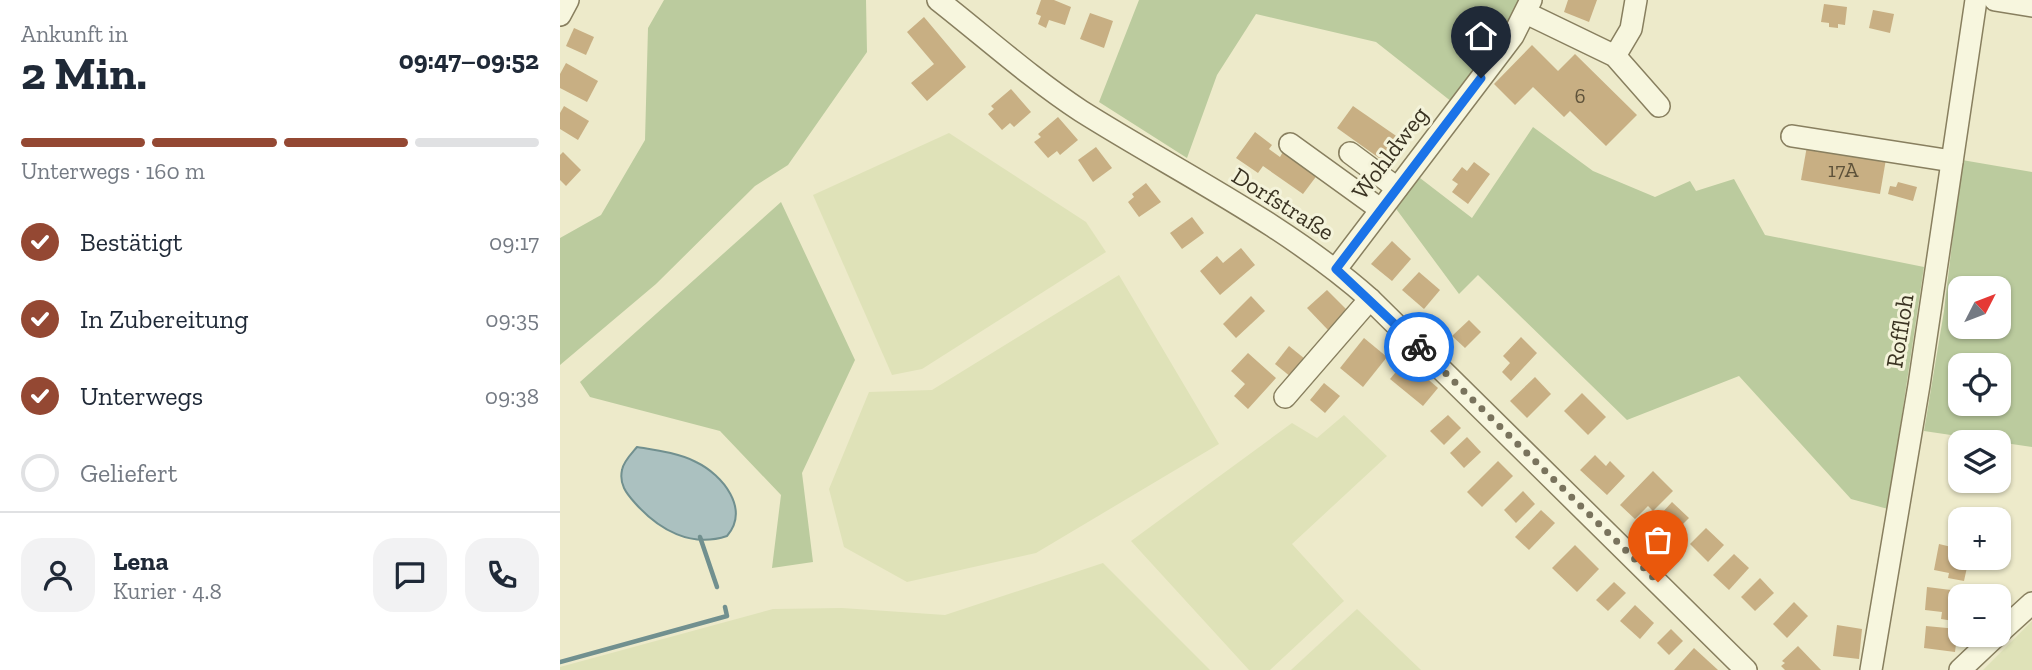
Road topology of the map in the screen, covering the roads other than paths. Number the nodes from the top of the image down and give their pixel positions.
1 (568, 0) edge
2 (938, 0) edge
3 (1636, 0) edge
4 (1976, 0) edge
5 (1995, 0) edge
6 (1528, 6) edge
7 (2032, 6) edge
8 (560, 15) edge
9 (1615, 56) junction
10 (1659, 106) dead end
11 (1792, 136) dead end
12 (1290, 144) dead end
13 (1350, 153) dead end
14 (1952, 161) junction
15 (1397, 188) junction
16 (1380, 209) junction
17 (1336, 269) junction
18 (1370, 299) junction
19 (1285, 397) dead end
20 (2032, 603) edge
21 (2011, 623) edge
22 (1985, 647) edge
23 (1746, 670) edge
24 (1871, 670) edge
25 (1960, 670) edge

1 - 8 street
2 - 17 street, Dorfstraße
3 - 9 street
4 - 14 street, Roffloh
5 - 7 street
6 - 9 street
6 - 15 street, Wohldweg
9 - 10 street
11 - 14 street
12 - 16 street
13 - 15 street
14 - 24 street, Roffloh
15 - 16 street, Wohldweg
16 - 17 street, Wohldweg
17 - 18 street, Dorfstraße
18 - 19 street
18 - 23 street, Dorfstraße
20 - 21 street
22 - 25 street

